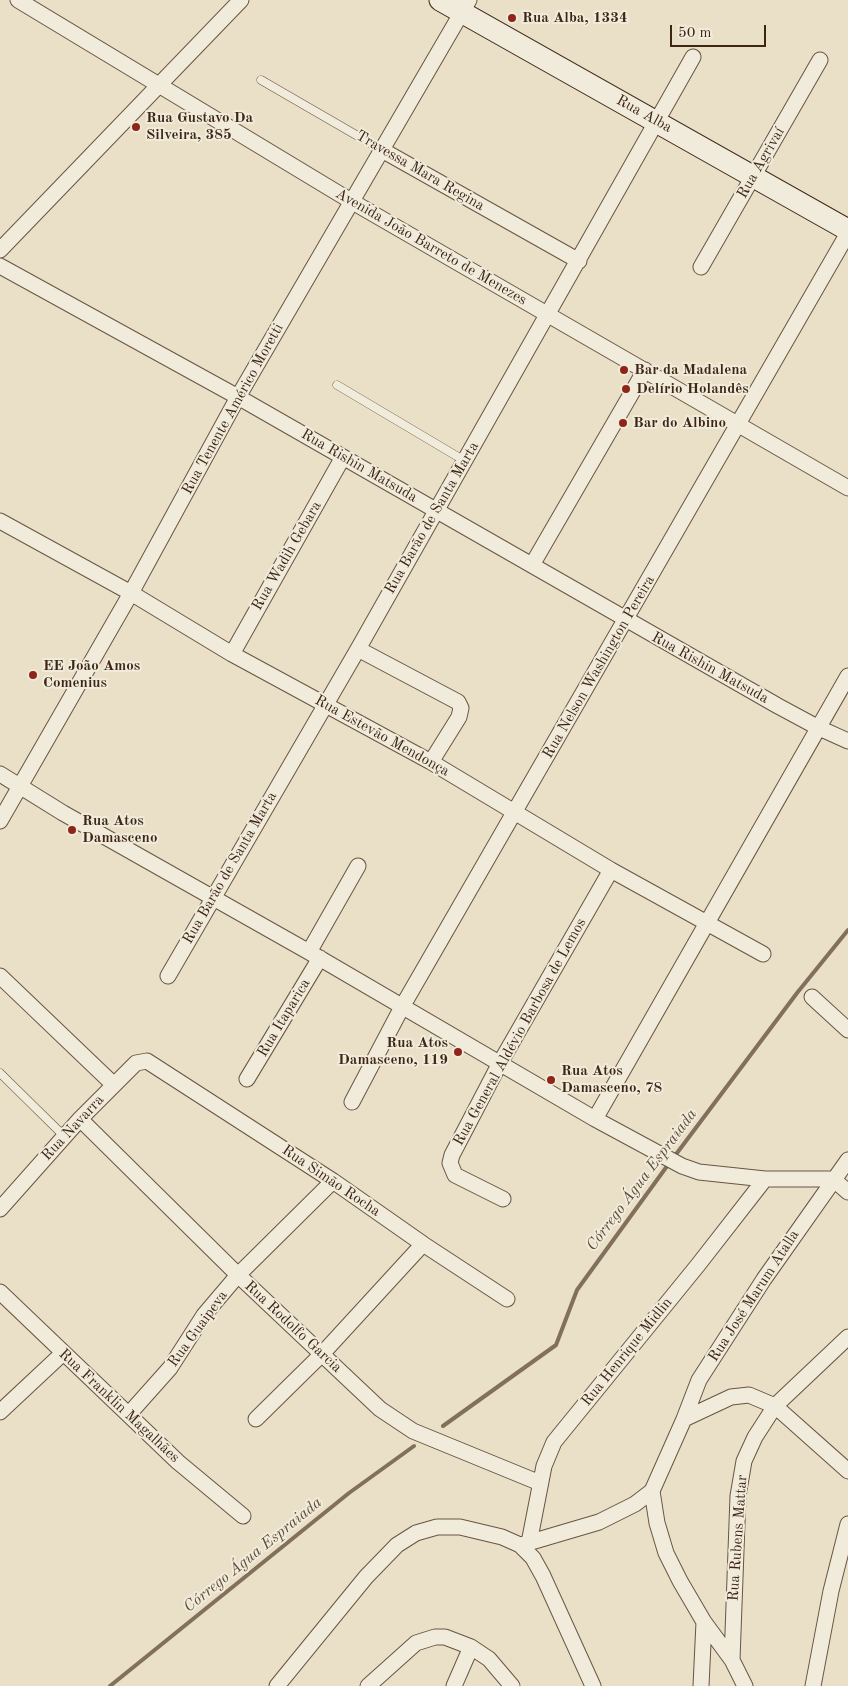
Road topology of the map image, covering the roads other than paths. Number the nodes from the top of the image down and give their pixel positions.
1 (18, 0) edge
2 (241, 0) edge
3 (440, 0) edge
4 (466, 7) edge
5 (693, 57) dead end
6 (820, 60) dead end
7 (261, 80) dead end
8 (159, 87) junction
9 (657, 121) junction
10 (382, 150) junction
11 (754, 177) junction
12 (351, 201) junction
13 (848, 232) edge
14 (0, 250) edge
15 (579, 261) junction
16 (0, 266) edge
17 (700, 267) dead end
18 (548, 314) junction
19 (645, 370) junction
20 (337, 385) dead end
21 (238, 397) junction
22 (738, 424) junction
23 (343, 457) junction
24 (465, 461) junction
25 (848, 488) edge
26 (437, 511) junction
27 (0, 521) edge
28 (532, 565) junction
29 (131, 594) junction
30 (627, 620) junction
31 (358, 649) junction
32 (232, 654) junction
33 (848, 676) edge
34 (325, 704) junction
35 (817, 727) junction
36 (848, 741) edge
37 (431, 762) junction
38 (0, 774) edge
39 (20, 786) junction
40 (515, 813) junction
41 (0, 821) edge
42 (358, 866) dead end
43 (611, 870) junction
44 (213, 898) junction
45 (706, 921) junction
46 (763, 954) dead end
47 (315, 955) junction
48 (0, 976) edge
49 (168, 976) dead end
50 (812, 997) dead end
51 (402, 1007) junction
52 (848, 1030) edge
53 (500, 1063) junction
54 (154, 1064) joint
55 (0, 1073) edge
56 (247, 1079) dead end
57 (114, 1085) junction
58 (352, 1102) dead end
59 (80, 1119) junction
60 (595, 1119) junction
61 (64, 1136) junction
62 (848, 1160) edge
63 (765, 1179) junction
64 (832, 1179) junction
65 (333, 1181) junction
66 (848, 1192) edge
67 (503, 1199) dead end
68 (0, 1209) edge
69 (423, 1244) junction
70 (238, 1275) junction
71 (0, 1292) edge
72 (507, 1299) dead end
73 (848, 1337) edge
74 (62, 1354) junction
75 (322, 1354) junction
76 (775, 1406) junction
77 (0, 1412) edge
78 (129, 1414) junction
79 (256, 1419) dead end
80 (684, 1419) junction
81 (848, 1471) edge
82 (540, 1483) junction
83 (652, 1491) junction
84 (242, 1516) dead end
85 (848, 1524) edge
86 (525, 1544) junction
87 (704, 1622) junction
88 (471, 1647) junction
89 (732, 1660) junction
90 (277, 1686) edge
91 (368, 1686) edge
92 (454, 1686) edge
93 (512, 1686) edge
94 (593, 1686) edge
95 (701, 1686) edge
96 (745, 1686) edge
97 (813, 1686) edge

1 - 8 street, Avenida João Barreto de Menezes
2 - 8 street
3 - 4 street, Rua Alba
4 - 9 street, Rua Alba
4 - 10 street, Rua Tenente Américo Moretti
5 - 9 street, Rua Barão de Santa Marta
6 - 11 street, Rua Agrivaí
7 - 10 lane, Travessa Mara Regina
8 - 12 street, Avenida João Barreto de Menezes
8 - 14 street
9 - 11 street, Rua Alba
9 - 15 street, Rua Barão de Santa Marta
10 - 12 street, Rua Tenente Américo Moretti
10 - 15 street, Travessa Mara Regina
11 - 13 street, Rua Alba
11 - 17 street, Rua Agrivaí
12 - 18 street, Avenida João Barreto de Menezes
12 - 21 street, Rua Tenente Américo Moretti
13 - 22 street, Rua Nelson Washington Pereira
15 - 18 street, Rua Barão de Santa Marta
16 - 21 street, Rua Rishin Matsuda
18 - 19 street, Avenida João Barreto de Menezes
18 - 24 street, Rua Barão de Santa Marta
19 - 22 street, Avenida João Barreto de Menezes
19 - 28 street
20 - 24 lane
21 - 23 street, Rua Rishin Matsuda
21 - 29 street, Rua Tenente Américo Moretti
22 - 25 street, Avenida João Barreto de Menezes
22 - 30 street, Rua Nelson Washington Pereira
23 - 26 street, Rua Rishin Matsuda
23 - 32 street, Rua Wadih Gebara
24 - 26 street, Rua Barão de Santa Marta
26 - 28 street, Rua Rishin Matsuda
26 - 31 street, Rua Barão de Santa Marta
27 - 29 street, Rua Estevão Mendonça
28 - 30 street, Rua Rishin Matsuda
29 - 32 street, Rua Estevão Mendonça
29 - 39 street, Rua Tenente Américo Moretti
30 - 35 street, Rua Rishin Matsuda
30 - 40 street, Rua Nelson Washington Pereira
31 - 34 street, Rua Barão de Santa Marta
31 - 37 street
32 - 34 street, Rua Estevão Mendonça
33 - 35 street
34 - 37 street, Rua Estevão Mendonça
34 - 44 street, Rua Barão de Santa Marta
35 - 36 street, Rua Rishin Matsuda
35 - 45 street
37 - 40 street, Rua Estevão Mendonça
38 - 39 street
39 - 41 street, Rua Tenente Américo Moretti
39 - 44 street
40 - 43 street, Rua Estevão Mendonça
40 - 51 street, Rua Nelson Washington Pereira
42 - 47 street, Rua Itaparica
43 - 45 street, Rua Estevão Mendonça
43 - 53 street, Rua General Aldévio Barbosa de Lemos
44 - 47 street
44 - 49 street, Rua Barão de Santa Marta
45 - 46 street, Rua Estevão Mendonça
45 - 60 street
47 - 51 street
47 - 56 street, Rua Itaparica
48 - 57 street
50 - 52 street
51 - 53 street
51 - 58 street, Rua Nelson Washington Pereira
53 - 60 street
53 - 67 street, Rua General Aldévio Barbosa de Lemos
54 - 57 street, Rua Navarra
54 - 65 street, Rua Simão Rocha
55 - 61 lane
57 - 59 street, Rua Navarra
59 - 61 street, Rua Navarra
59 - 70 street, Rua Rodolfo Garcia
60 - 63 street
61 - 68 street, Rua Navarra
62 - 64 street, Rua José Marum Atalla
63 - 64 street
63 - 82 street, Rua Henrique Midlin
64 - 66 street
64 - 80 street, Rua José Marum Atalla
65 - 69 street, Rua Simão Rocha
65 - 70 street, Rua Guaipeva
69 - 72 street, Rua Simão Rocha
69 - 75 street
70 - 75 street, Rua Rodolfo Garcia
70 - 78 street, Rua Guaipeva
71 - 74 street, Rua Franklin Magalhães
73 - 76 street, Rua Rubens Mattar
74 - 77 street
74 - 78 street, Rua Franklin Magalhães
75 - 79 street
75 - 82 street, Rua Rodolfo Garcia
76 - 80 street
76 - 81 street
76 - 89 street, Rua Rubens Mattar
78 - 84 street, Rua Franklin Magalhães
80 - 83 street, Rua José Marum Atalla
82 - 86 street, Rua Henrique Midlin
83 - 86 street
83 - 87 street
85 - 97 street
86 - 90 street
86 - 94 street
87 - 89 street
87 - 95 street
88 - 91 street
88 - 92 street
88 - 93 street
89 - 96 street, Rua Rubens Mattar

